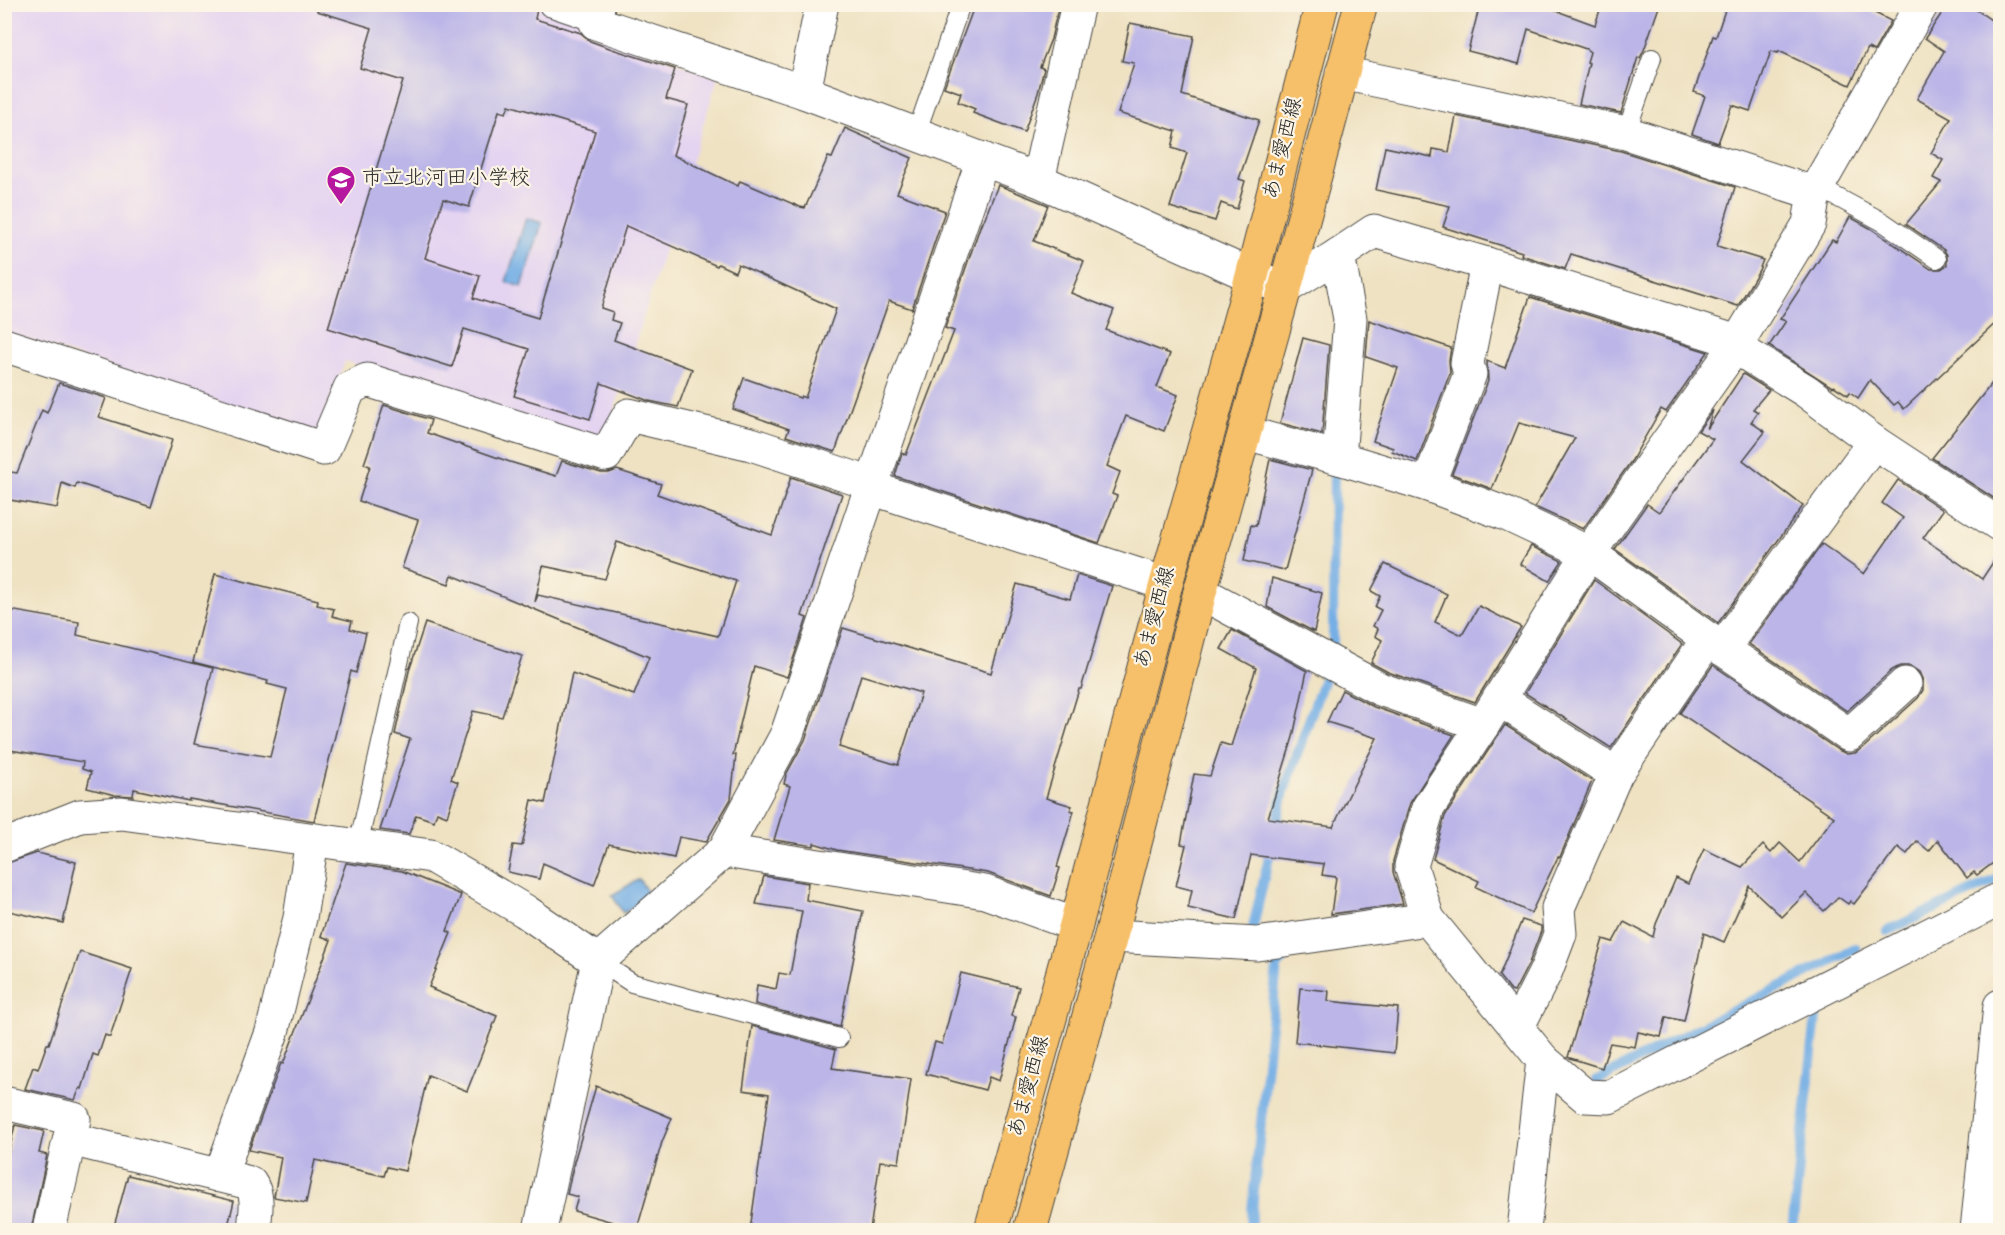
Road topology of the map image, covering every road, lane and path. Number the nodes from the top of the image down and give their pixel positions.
1 (549, 4) edge
2 (822, 4) edge
3 (961, 4) edge
4 (1078, 4) edge
5 (1322, 4) edge
6 (1361, 4) edge
7 (1911, 8) edge
8 (597, 14) edge
9 (1652, 58) dead end
10 (1342, 73) junction
11 (804, 92) junction
12 (1626, 133) junction
13 (916, 134) junction
14 (983, 159) junction
15 (1038, 180) junction
16 (1816, 190) junction
17 (1338, 255) junction
18 (1937, 259) dead end
19 (1487, 264) junction
20 (1252, 276) junction
21 (1286, 288) junction
22 (4, 345) edge
23 (1736, 345) junction
24 (1246, 433) junction
25 (1874, 442) junction
26 (1339, 458) junction
27 (1428, 485) junction
28 (872, 486) junction
29 (2001, 525) edge
30 (1589, 553) junction
31 (1166, 584) junction
32 (1200, 592) junction
33 (408, 623) dead end
34 (1715, 644) junction
35 (1905, 684) dead end
36 (1491, 712) junction
37 (1616, 774) junction
38 (312, 840) junction
39 (4, 846) edge
40 (358, 846) junction
41 (724, 851) junction
42 (2001, 899) edge
43 (1428, 919) junction
44 (1076, 925) junction
45 (1111, 936) junction
46 (598, 961) junction
47 (2001, 1006) edge
48 (1517, 1028) junction
49 (839, 1038) dead end
50 (1543, 1060) junction
51 (4, 1103) edge
52 (70, 1139) junction
53 (220, 1176) junction
54 (49, 1230) edge
55 (254, 1230) edge
56 (540, 1230) edge
57 (991, 1230) edge
58 (1030, 1230) edge
59 (1524, 1230) edge
60 (1977, 1230) edge

1 - 8 lane
2 - 11 street
3 - 13 lane
4 - 15 street
5 - 20 main road, あま愛西線
6 - 10 main road, あま愛西線
7 - 16 street
8 - 11 street
9 - 12 lane
10 - 12 street
10 - 21 main road, あま愛西線
11 - 13 street
12 - 16 street
13 - 14 street
14 - 15 street
14 - 28 street
15 - 20 street
16 - 18 lane
16 - 23 street
17 - 19 street
17 - 21 street
17 - 26 street
19 - 23 street
19 - 27 street
20 - 21 street
20 - 31 main road, あま愛西線
21 - 24 main road, あま愛西線
22 - 28 street
23 - 25 street
23 - 30 street
24 - 26 street
24 - 32 main road, あま愛西線
25 - 29 street
25 - 34 street
26 - 27 street
27 - 30 street
28 - 31 street
28 - 41 street
30 - 34 street
30 - 36 street
31 - 44 main road, あま愛西線
32 - 36 street
32 - 45 main road, あま愛西線
33 - 40 lane
34 - 35 street
34 - 37 street
36 - 37 street
36 - 43 street
37 - 48 street
38 - 39 street
38 - 40 street
38 - 53 street
40 - 46 street
41 - 44 street
41 - 46 street
42 - 50 street
43 - 45 street
43 - 48 street
44 - 57 main road, あま愛西線
45 - 58 main road, あま愛西線
46 - 49 lane
46 - 56 street
47 - 60 street
48 - 50 street
50 - 59 street
51 - 52 street
52 - 53 street
52 - 54 street
53 - 55 street

